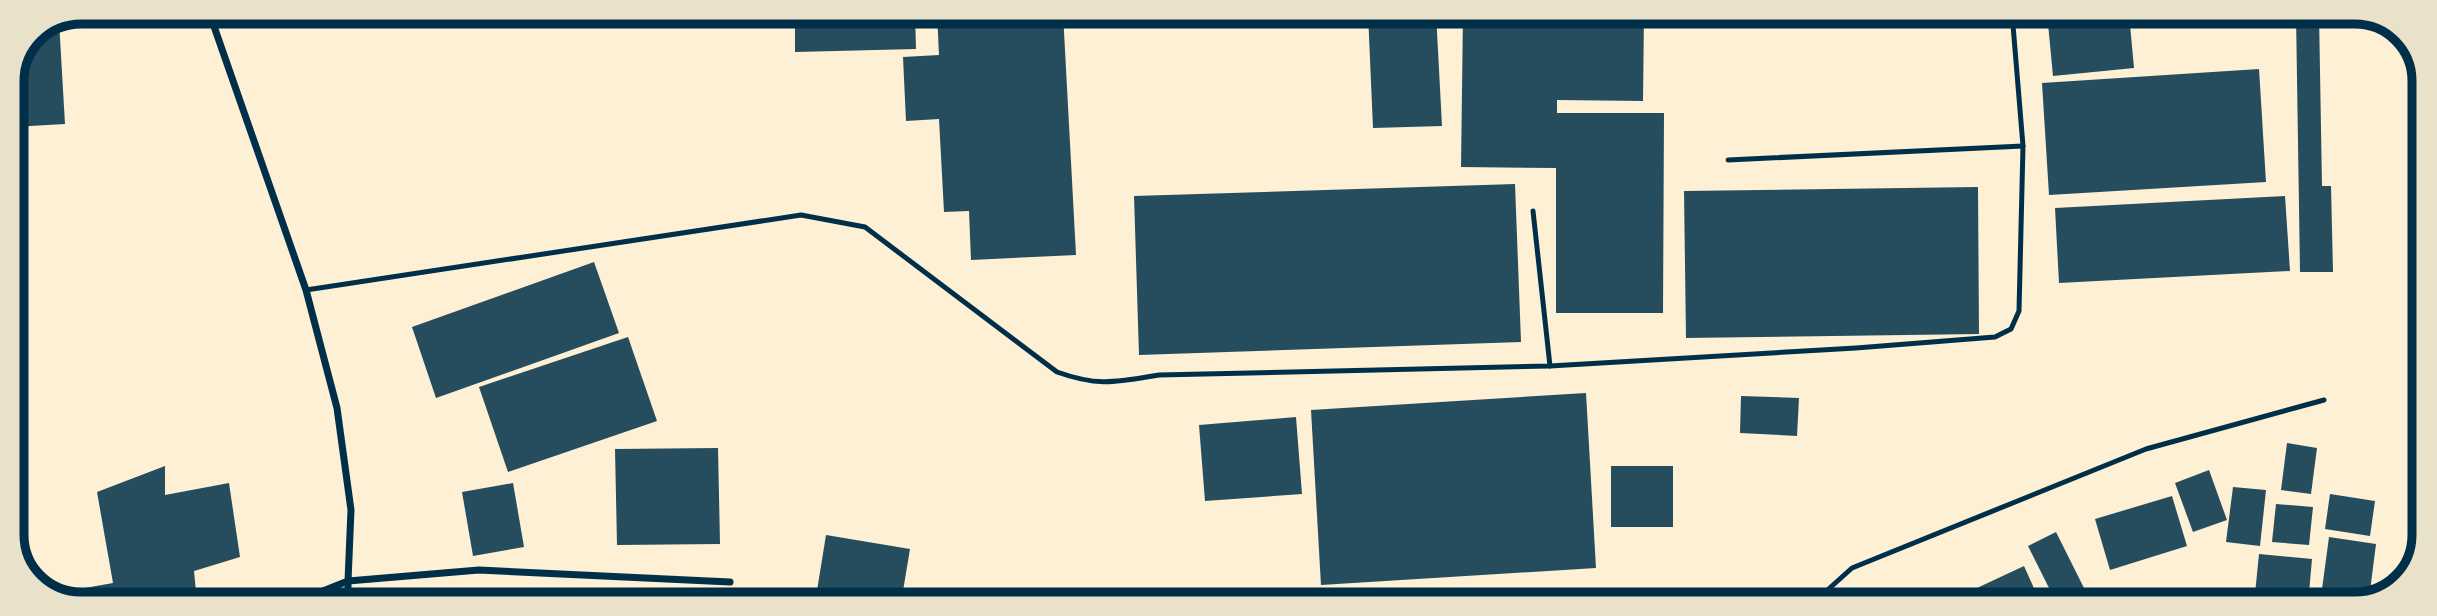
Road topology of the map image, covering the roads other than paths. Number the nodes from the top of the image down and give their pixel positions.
1 (213, 24) edge
2 (2013, 24) edge
3 (2023, 146) junction
4 (1728, 160) dead end
5 (1533, 211) dead end
6 (306, 290) junction
7 (1550, 366) junction
8 (2324, 400) dead end
9 (348, 581) junction
10 (730, 582) dead end
11 (322, 592) edge
12 (348, 592) edge
13 (1825, 592) edge

1 - 6 street
2 - 3 lane
3 - 4 lane
3 - 7 lane
5 - 7 lane
6 - 7 lane
6 - 9 street
8 - 13 lane
9 - 10 street
9 - 11 street
9 - 12 street

